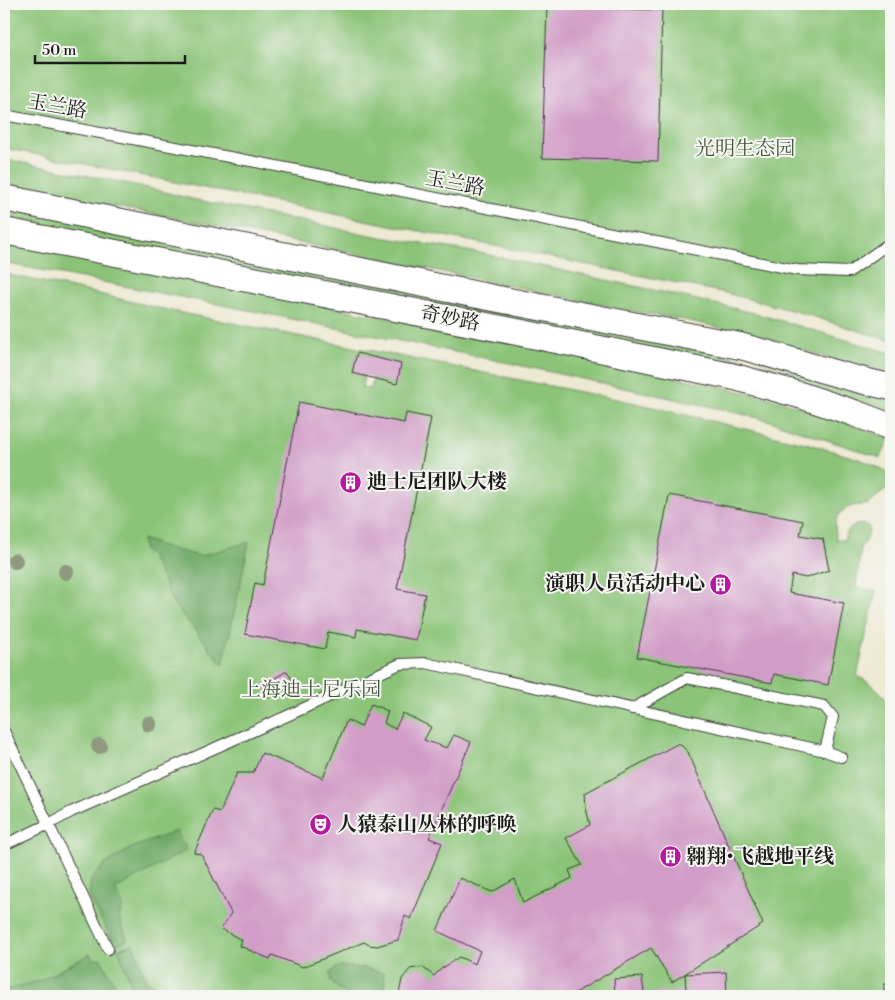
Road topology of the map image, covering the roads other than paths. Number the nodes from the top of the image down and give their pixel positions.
1 (4, 115) edge
2 (4, 198) edge
3 (4, 231) edge
4 (891, 242) edge
5 (891, 387) edge
6 (891, 427) edge
7 (632, 709) junction
8 (4, 731) edge
9 (825, 751) junction
10 (841, 757) dead end
11 (49, 824) junction
12 (4, 845) edge
13 (108, 949) dead end

1 - 4 lane, 玉兰路
2 - 5 street, 奇妙路
3 - 6 street, 奇妙路
7 - 9 lane
7 - 9 lane
7 - 11 lane
8 - 11 lane
9 - 10 lane
11 - 12 lane
11 - 13 lane

